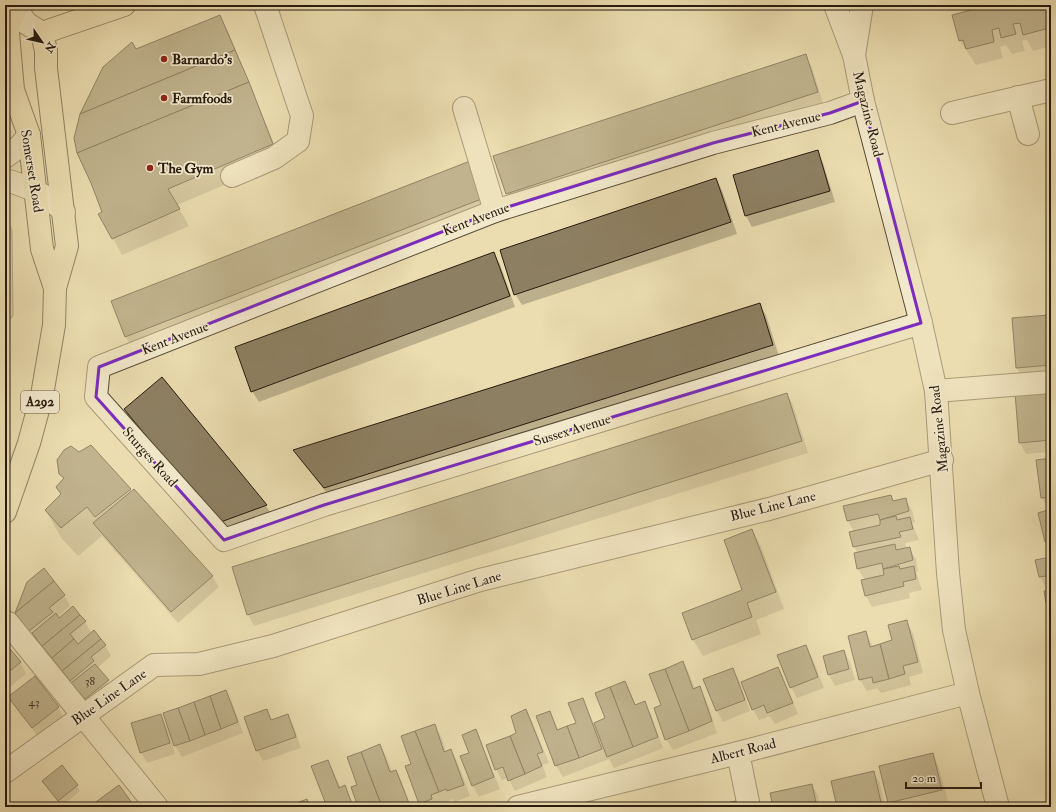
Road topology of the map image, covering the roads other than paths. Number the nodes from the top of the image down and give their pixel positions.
1 (124, 5) edge
2 (265, 5) edge
3 (835, 5) edge
4 (862, 5) edge
5 (16, 6) edge
6 (42, 33) junction
7 (854, 55) junction
8 (1051, 90) edge
9 (1018, 97) junction
10 (863, 101) junction
11 (464, 108) dead end
12 (952, 112) dead end
13 (29, 134) junction
14 (1028, 134) dead end
15 (5, 157) edge
16 (232, 176) dead end
17 (5, 180) edge
18 (37, 191) junction
19 (495, 211) junction
20 (64, 212) junction
21 (55, 288) junction
22 (921, 324) junction
23 (99, 367) joint
24 (1051, 382) edge
25 (936, 391) junction
26 (942, 460) junction
27 (5, 512) edge
28 (224, 540) joint
29 (8, 623) dead end
30 (968, 693) junction
31 (84, 715) junction
32 (738, 753) junction
33 (5, 772) edge
34 (157, 807) edge
35 (518, 807) edge
36 (749, 807) edge
37 (998, 807) edge

1 - 6 main road
2 - 16 street
3 - 7 street, Magazine Road
4 - 7 street, Magazine Road
5 - 6 street
5 - 13 main road, Somerset Road / A292
6 - 20 main road, Somerset Road / A292
7 - 10 street, Magazine Road
8 - 9 street
9 - 12 street
9 - 14 street
10 - 19 street, Kent Avenue
10 - 22 street, Magazine Road
11 - 19 street
13 - 15 street
13 - 18 main road, Somerset Road / A292
17 - 18 street
18 - 20 street
18 - 21 main road, Somerset Road / A292
19 - 23 street, Kent Avenue
20 - 21 main road, Somerset Road / A292
21 - 27 main road, Somerset Road / A292
22 - 25 street, Magazine Road
22 - 28 street, Sussex Avenue
23 - 28 street, Sturges Road
24 - 25 street
25 - 26 street, Magazine Road
26 - 30 street, Magazine Road
26 - 31 street, Blue Line Lane
29 - 31 street
30 - 32 street, Albert Road
30 - 37 street, Magazine Road
31 - 33 street, Blue Line Lane
31 - 34 street
32 - 35 street, Albert Road
32 - 36 street

